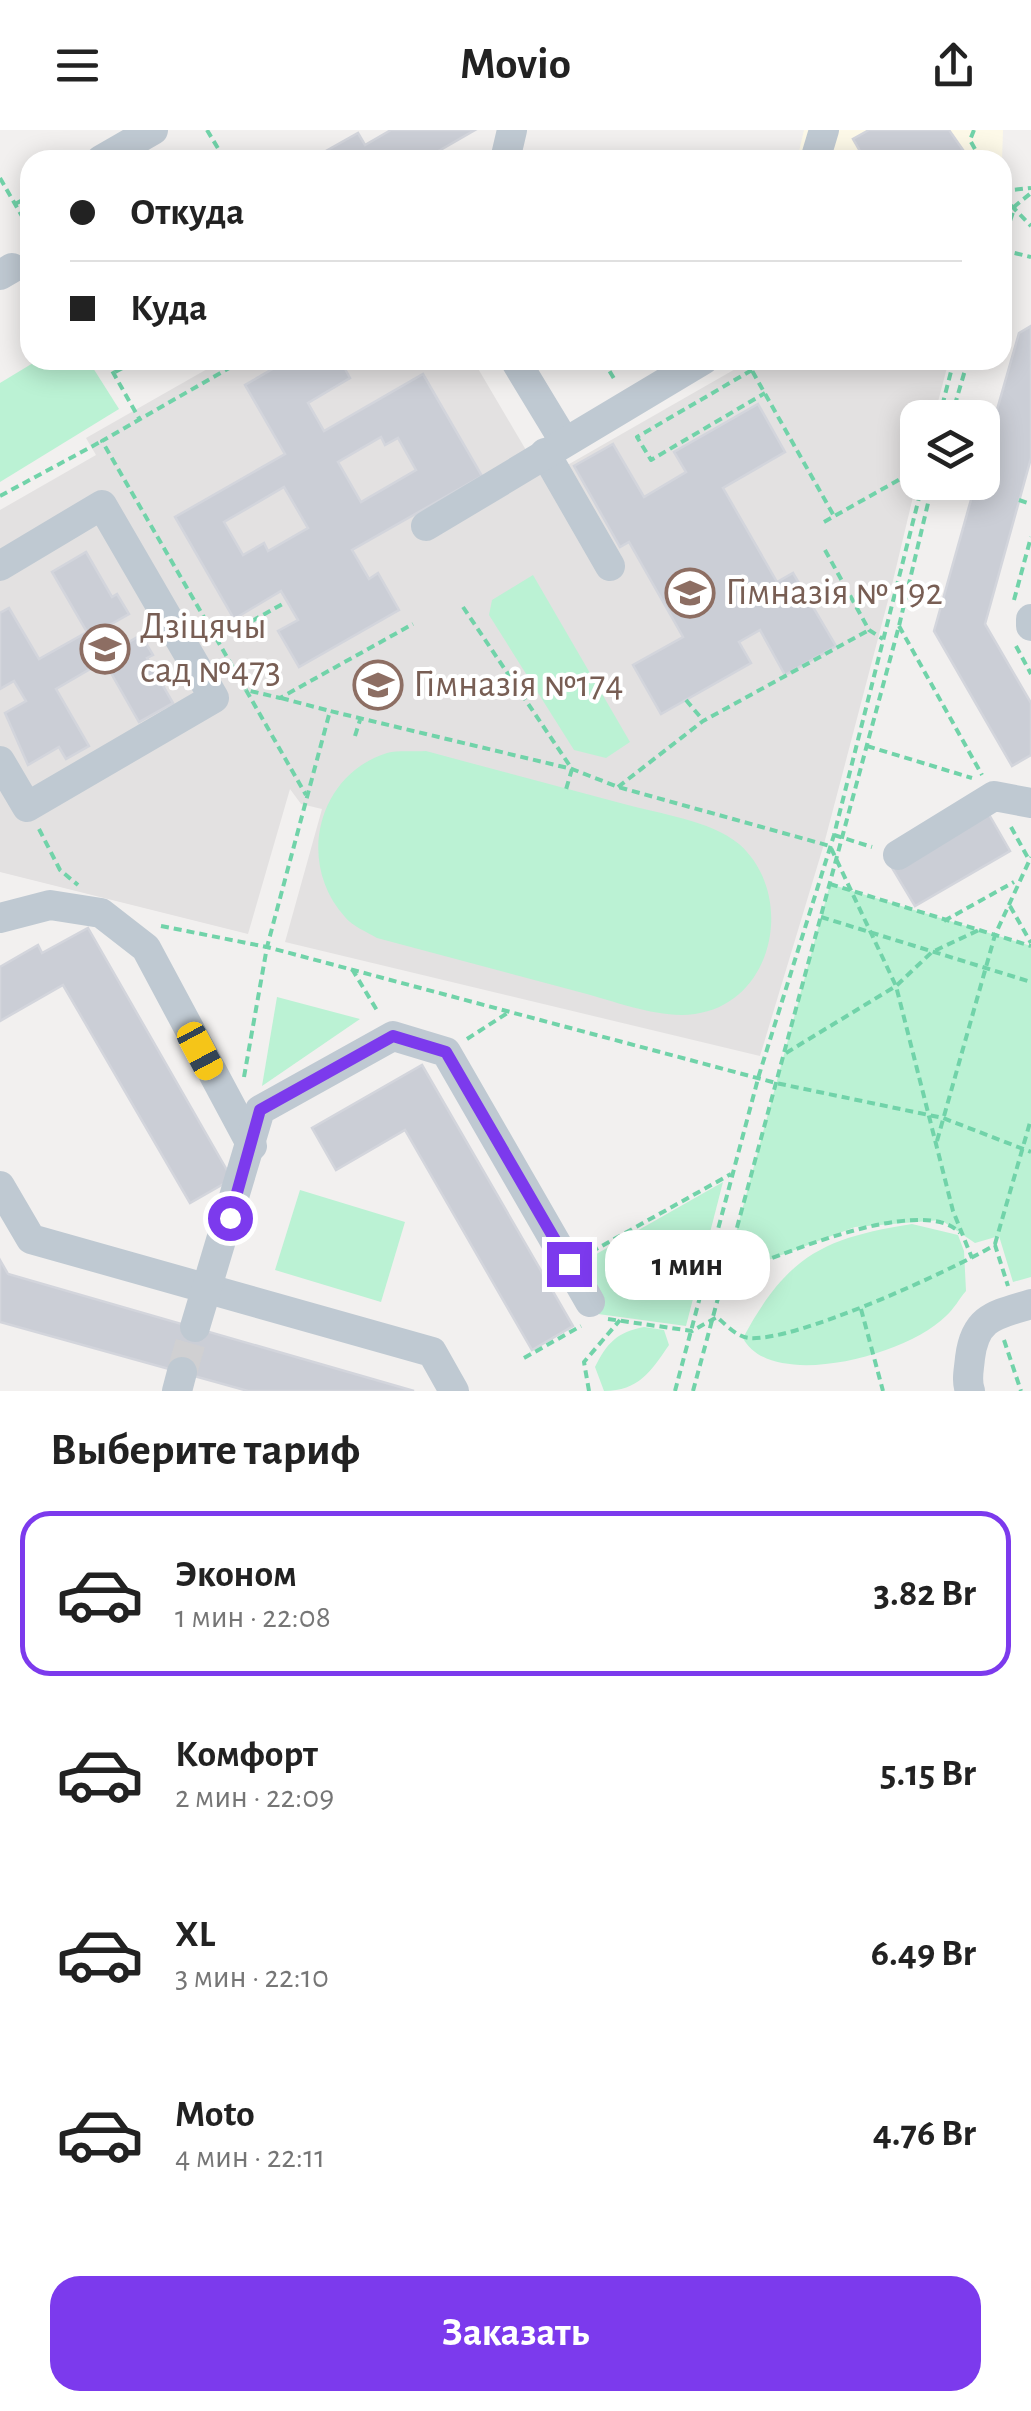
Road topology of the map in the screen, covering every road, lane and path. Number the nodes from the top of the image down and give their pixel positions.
1 (153, 130) edge
2 (119, 150) edge
3 (0, 178) edge
4 (1031, 191) edge
5 (20, 202) edge
6 (1012, 203) edge
7 (16, 204) junction
8 (1015, 206) junction
9 (20, 211) edge
10 (1012, 215) edge
11 (1031, 226) edge
12 (111, 370) edge
13 (118, 370) edge
14 (226, 370) edge
15 (520, 370) edge
16 (685, 370) edge
17 (752, 370) joint
18 (951, 370) edge
19 (965, 370) edge
20 (113, 373) junction
21 (765, 393) junction
22 (944, 400) edge
23 (957, 400) edge
24 (140, 420) junction
25 (102, 440) junction
26 (552, 442) junction
27 (900, 480) edge
28 (0, 496) edge
29 (918, 500) edge
30 (929, 500) edge
31 (1019, 500) dead end
32 (1031, 504) edge
33 (834, 516) junction
34 (824, 522) dead end
35 (426, 526) dead end
36 (825, 550) dead end
37 (0, 566) edge
38 (610, 566) dead end
39 (286, 602) dead end
40 (463, 607) dead end
41 (413, 624) dead end
42 (899, 626) junction
43 (870, 630) junction
44 (884, 639) junction
45 (218, 640) junction
46 (246, 690) junction
47 (280, 698) junction
48 (686, 700) dead end
49 (330, 711) junction
50 (360, 720) junction
51 (703, 721) junction
52 (356, 736) dead end
53 (867, 746) junction
54 (0, 760) edge
55 (572, 769) junction
56 (618, 787) junction
57 (565, 793) dead end
58 (994, 796) junction
59 (307, 798) junction
60 (1031, 803) edge
61 (27, 807) junction
62 (834, 835) junction
63 (842, 837) junction
64 (830, 846) junction
65 (898, 855) joint
66 (1031, 859) edge
67 (836, 862) junction
68 (1017, 880) junction
69 (830, 884) junction
70 (853, 892) junction
71 (1010, 906) junction
72 (101, 914) junction
73 (0, 918) edge
74 (821, 918) junction
75 (944, 921) junction
76 (156, 924) dead end
77 (978, 930) junction
78 (872, 934) junction
79 (995, 935) junction
80 (1031, 944) edge
81 (267, 947) junction
82 (932, 952) junction
83 (985, 968) junction
84 (352, 969) junction
85 (1031, 982) edge
86 (896, 986) junction
87 (511, 1011) junction
88 (393, 1036) junction
89 (446, 1052) junction
90 (784, 1054) junction
91 (759, 1075) junction
92 (776, 1083) junction
93 (931, 1118) junction
94 (944, 1118) junction
95 (1031, 1119) edge
96 (244, 1132) junction
97 (936, 1141) junction
98 (1020, 1148) junction
99 (1031, 1152) edge
100 (732, 1174) junction
101 (0, 1186) edge
102 (953, 1210) junction
103 (951, 1223) junction
104 (965, 1238) junction
105 (995, 1245) junction
106 (972, 1258) junction
107 (569, 1264) junction
108 (724, 1277) junction
109 (207, 1290) junction
110 (1019, 1295) edge
111 (590, 1302) dead end
112 (860, 1307) junction
113 (716, 1318) junction
114 (620, 1320) junction
115 (196, 1327) tunnel mouth
116 (692, 1331) junction
117 (1003, 1339) dead end
118 (524, 1358) dead end
119 (454, 1391) edge
120 (589, 1391) edge
121 (675, 1391) edge
122 (694, 1391) edge
123 (883, 1391) edge
124 (970, 1391) edge
125 (1021, 1391) edge

1 - 2 lane
3 - 7 path
4 - 8 path
5 - 7 path
6 - 8 path
7 - 9 path
8 - 10 path
8 - 11 path
12 - 20 path
13 - 20 path
14 - 24 path
15 - 26 lane
16 - 26 lane
17 - 21 path
17 - 21 path
18 - 22 path
19 - 23 path
20 - 24 path
21 - 33 path
24 - 25 path
25 - 28 path
25 - 45 path
26 - 35 lane
26 - 38 lane
27 - 33 path
29 - 44 path
30 - 42 path
31 - 32 path
33 - 34 path
36 - 43 path
37 - 61 lane
39 - 45 path
40 - 55 path
41 - 47 path
42 - 53 path
42 - 53 path
43 - 44 path
43 - 51 path
44 - 62 path
45 - 46 path
46 - 47 path
46 - 59 path
47 - 49 path
48 - 51 path
49 - 50 path
49 - 59 path
50 - 52 path
50 - 55 path
51 - 56 path
53 - 63 path
54 - 61 lane
55 - 56 path
55 - 57 path
56 - 64 path
58 - 60 lane
58 - 65 lane
58 - 66 path
59 - 81 path
61 - 72 path
62 - 63 path
62 - 64 path
63 - 65 path
63 - 67 path
64 - 67 path
64 - 91 path
66 - 68 path
67 - 69 path
67 - 70 path
68 - 71 path
68 - 75 path
69 - 70 path
69 - 74 path
70 - 75 path
70 - 78 path
71 - 79 path
71 - 80 path
72 - 73 lane
72 - 96 lane
74 - 78 path
74 - 90 path
75 - 77 path
76 - 81 path
77 - 79 path
77 - 82 path
78 - 82 path
78 - 86 path
79 - 80 path
79 - 83 path
81 - 84 path
81 - 96 path
82 - 83 path
82 - 86 path
83 - 85 path
83 - 94 path
84 - 87 path
84 - 88 path
86 - 90 path
86 - 93 path
87 - 89 path
87 - 91 path
88 - 89 lane
88 - 96 lane
89 - 107 lane
90 - 92 path
91 - 92 path
91 - 100 path
92 - 93 path
92 - 108 path
93 - 94 path
93 - 97 path
94 - 97 path
94 - 98 path
95 - 98 path
96 - 109 lane
97 - 102 path
98 - 99 path
98 - 105 path
100 - 107 path
100 - 116 path
101 - 109 lane
102 - 103 path
102 - 104 path
103 - 104 path
103 - 108 path
104 - 106 path
105 - 106 path
105 - 110 path
106 - 112 path
107 - 111 lane
108 - 113 path
109 - 115 lane
109 - 119 lane
110 - 124 lane
112 - 113 path
112 - 123 path
113 - 116 path
113 - 122 path
114 - 116 path
114 - 118 path
114 - 120 path
116 - 121 path
117 - 125 path

